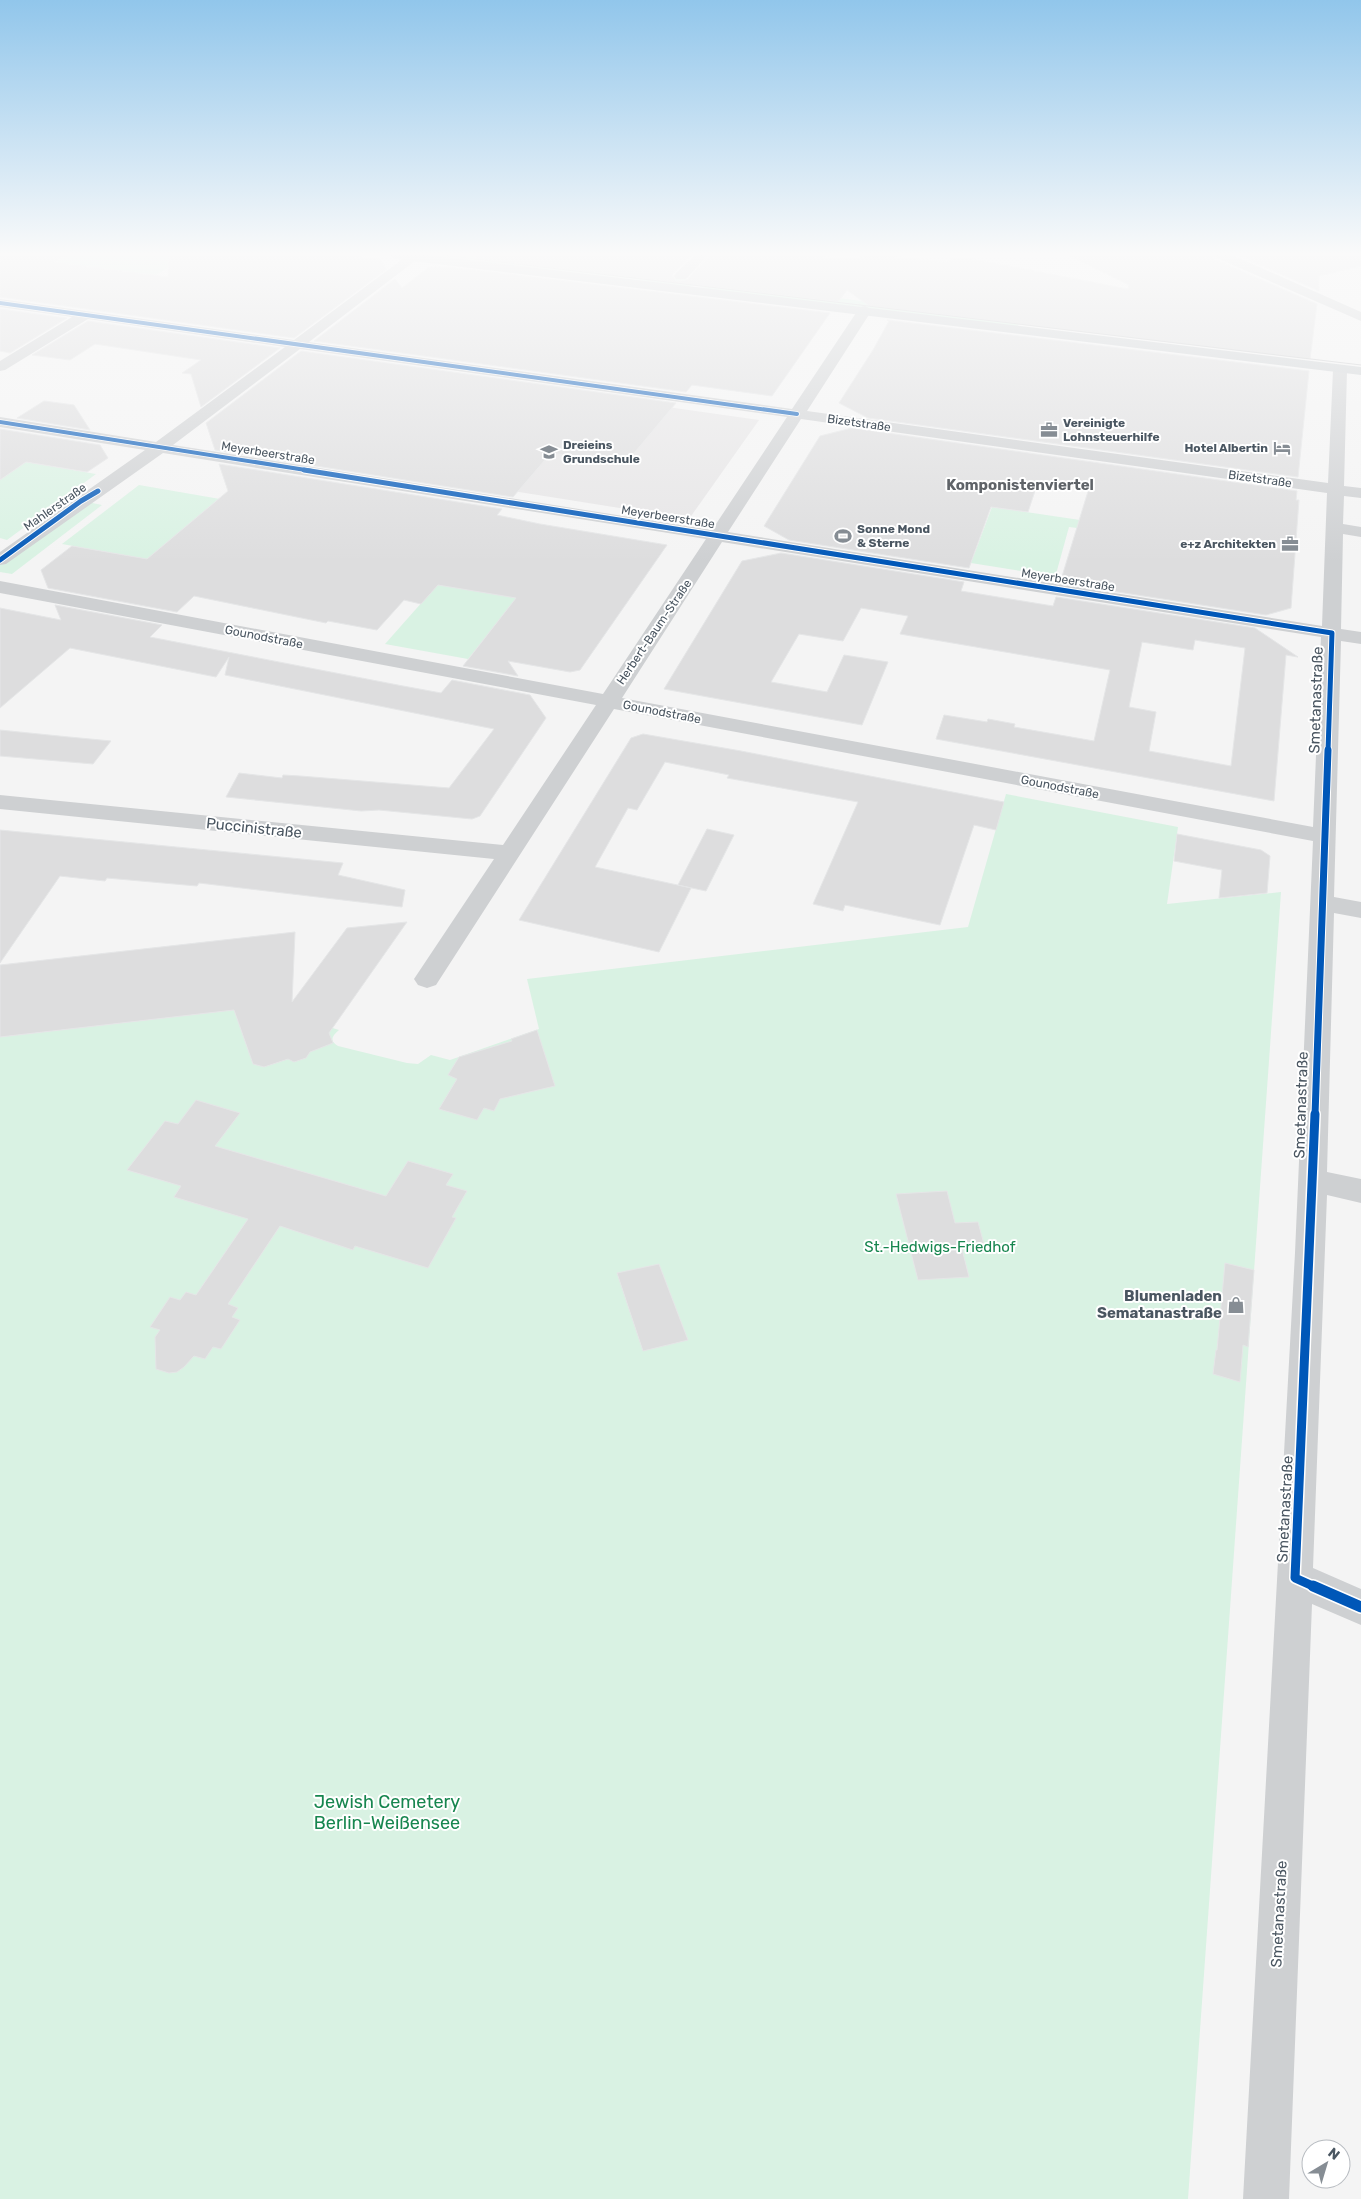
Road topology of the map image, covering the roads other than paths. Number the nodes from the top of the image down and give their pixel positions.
1 (15, 358) edge
2 (280, 358) edge
3 (388, 358) edge
4 (834, 358) edge
5 (1242, 358) edge
6 (0, 367) edge
7 (1340, 370) junction
8 (1361, 371) edge
9 (797, 414) junction
10 (0, 422) edge
11 (160, 447) junction
12 (1337, 490) junction
13 (1361, 493) edge
14 (1336, 528) junction
15 (1361, 532) edge
16 (716, 536) junction
17 (0, 560) edge
18 (0, 587) edge
19 (1332, 633) junction
20 (1361, 638) edge
21 (607, 701) junction
22 (1061, 763) dead end
23 (1055, 786) junction
24 (0, 802) edge
25 (1325, 836) junction
26 (509, 853) junction
27 (1322, 903) junction
28 (1361, 910) edge
29 (427, 979) dead end
30 (1312, 1180) junction
31 (1361, 1191) edge
32 (1296, 1578) junction
33 (1361, 1607) edge
34 (1266, 2199) edge

1 - 6 street
2 - 11 street, Mahlerstraße
3 - 9 street, Bizetstraße
4 - 9 street, Herbert-Baum-Straße
5 - 7 main road
7 - 8 main road
7 - 12 street, Smetanastraße
9 - 12 street, Bizetstraße
9 - 16 street, Herbert-Baum-Straße
10 - 11 street, Meyerbeerstraße
11 - 16 street, Meyerbeerstraße
11 - 17 street, Mahlerstraße
12 - 13 street, Bizetstraße
12 - 14 street, Smetanastraße
14 - 15 street
14 - 19 street, Smetanastraße
16 - 19 street, Meyerbeerstraße
16 - 21 street, Herbert-Baum-Straße
18 - 21 street, Gounodstraße
19 - 20 street, Meyerbeerstraße
19 - 25 street, Smetanastraße
21 - 23 street, Gounodstraße
21 - 26 street, Herbert-Baum-Straße
22 - 23 street
23 - 25 street, Gounodstraße
24 - 26 street, Puccinistraße
25 - 27 street, Smetanastraße
26 - 29 street, Herbert-Baum-Straße
27 - 28 street
27 - 30 street, Smetanastraße
30 - 31 street
30 - 32 street, Smetanastraße
32 - 33 street
32 - 34 street, Smetanastraße

